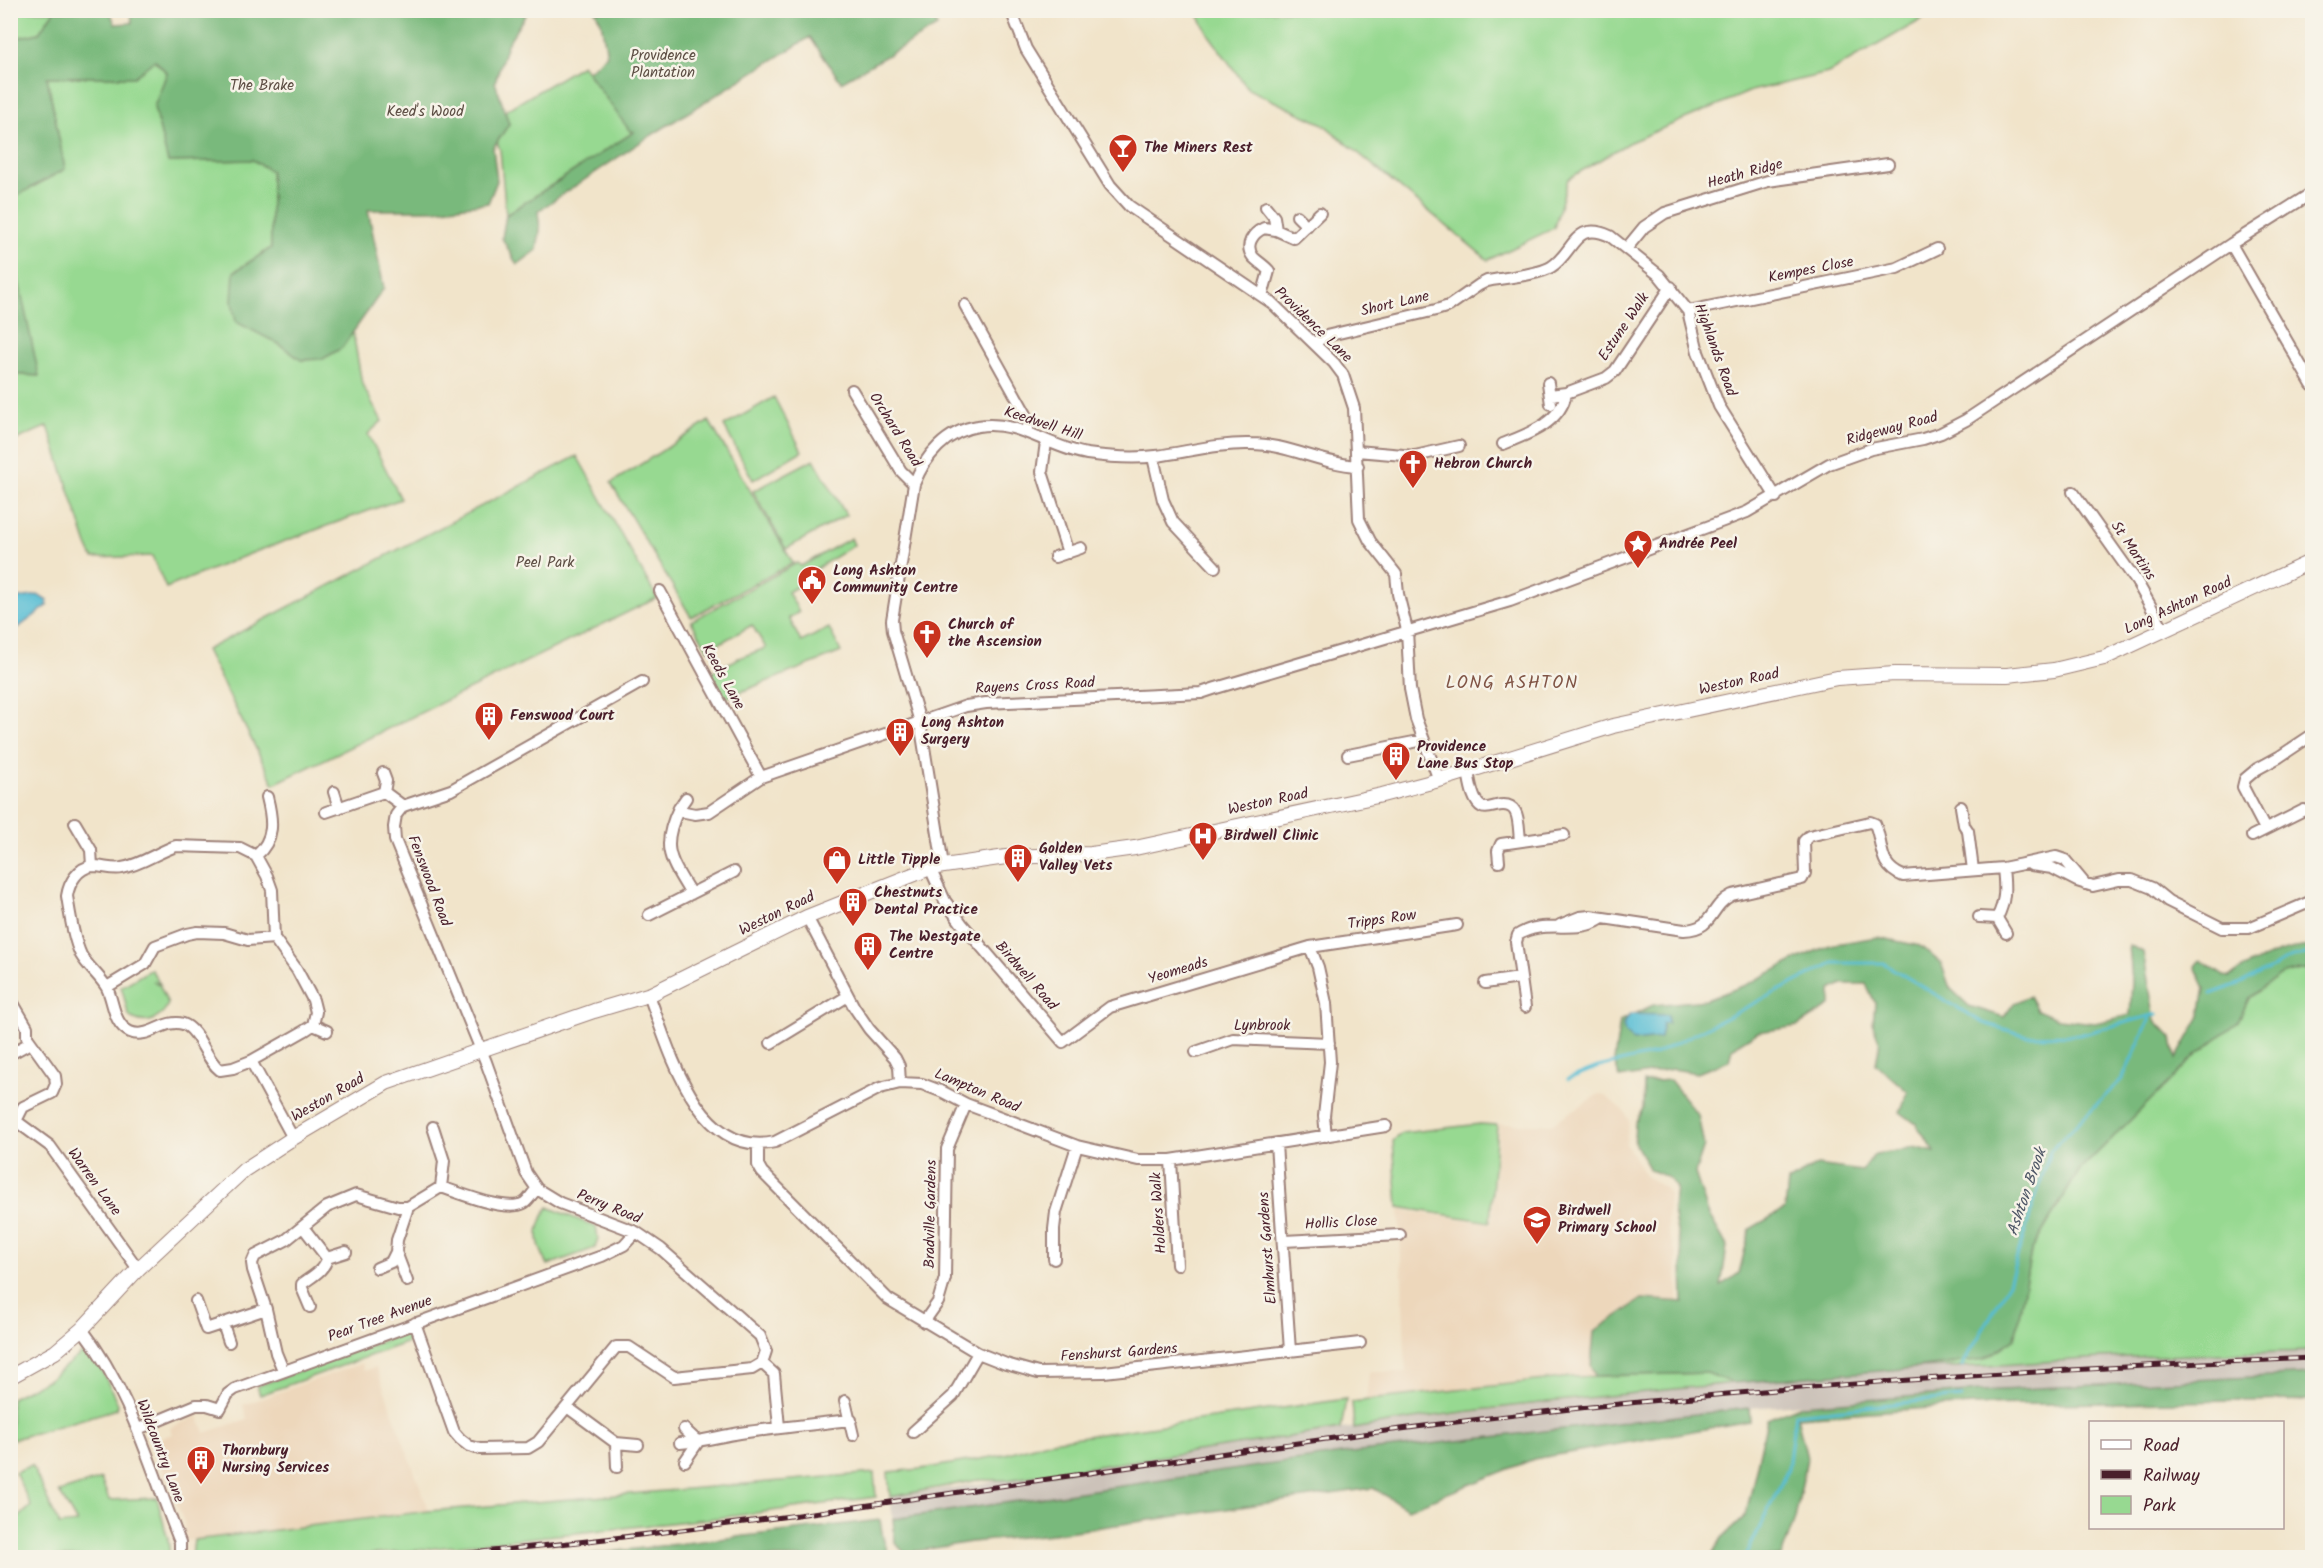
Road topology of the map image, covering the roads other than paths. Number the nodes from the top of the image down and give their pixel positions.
1 (1011, 10) edge
2 (1888, 164) dead end
3 (2313, 193) edge
4 (1266, 207) dead end
5 (1320, 213) dead end
6 (1297, 216) dead end
7 (1306, 226) junction
8 (1276, 230) junction
9 (2231, 244) junction
10 (1626, 249) junction
11 (1937, 249) dead end
12 (1514, 276) joint
13 (1671, 286) junction
14 (1262, 296) junction
15 (965, 305) dead end
16 (1688, 311) junction
17 (985, 314) dead end
18 (973, 320) junction
19 (1314, 343) junction
20 (1548, 383) dead end
21 (2313, 385) edge
22 (852, 390) dead end
23 (1566, 393) junction
24 (1026, 432) junction
25 (1046, 442) junction
26 (1503, 444) dead end
27 (1459, 446) dead end
28 (1357, 452) junction
29 (1153, 457) junction
30 (1358, 466) junction
31 (914, 484) junction
32 (2073, 492) dead end
33 (1776, 497) junction
34 (1081, 548) dead end
35 (1213, 548) dead end
36 (1068, 553) junction
37 (1204, 556) junction
38 (1055, 557) dead end
39 (2313, 561) edge
40 (1215, 567) dead end
41 (660, 591) dead end
42 (1407, 630) junction
43 (2164, 630) junction
44 (2054, 670) joint
45 (642, 682) dead end
46 (920, 722) junction
47 (2313, 735) edge
48 (1424, 740) junction
49 (1348, 754) dead end
50 (1468, 772) junction
51 (383, 773) dead end
52 (761, 777) junction
53 (1439, 780) junction
54 (334, 792) dead end
55 (384, 792) junction
56 (267, 797) dead end
57 (686, 798) dead end
58 (402, 807) junction
59 (1961, 807) dead end
60 (339, 808) junction
61 (679, 808) junction
62 (2304, 810) dead end
63 (326, 812) dead end
64 (75, 823) dead end
65 (2265, 829) junction
66 (1564, 835) dead end
67 (2252, 836) dead end
68 (1520, 841) junction
69 (256, 856) junction
70 (1499, 862) dead end
71 (92, 866) junction
72 (937, 867) junction
73 (2003, 868) junction
74 (1973, 870) junction
75 (734, 872) dead end
76 (691, 894) junction
77 (2313, 901) edge
78 (649, 915) dead end
79 (807, 917) junction
80 (1979, 917) dead end
81 (1997, 918) junction
82 (1457, 925) dead end
83 (2006, 933) dead end
84 (274, 938) junction
85 (1310, 947) junction
86 (1520, 978) junction
87 (1485, 983) dead end
88 (106, 987) junction
89 (649, 995) junction
90 (848, 996) junction
91 (10, 998) edge
92 (1525, 1007) dead end
93 (313, 1025) junction
94 (327, 1031) dead end
95 (1063, 1042) joint
96 (30, 1043) junction
97 (771, 1043) dead end
98 (1329, 1043) junction
99 (481, 1050) junction
100 (1196, 1052) dead end
101 (10, 1054) edge
102 (251, 1061) junction
103 (900, 1083) junction
104 (966, 1104) junction
105 (13, 1120) edge
106 (1386, 1126) dead end
107 (433, 1127) dead end
108 (1326, 1136) junction
109 (293, 1138) junction
110 (1276, 1144) junction
111 (758, 1145) junction
112 (1077, 1146) junction
113 (1171, 1160) junction
114 (441, 1187) junction
115 (537, 1189) junction
116 (408, 1207) junction
117 (303, 1227) junction
118 (636, 1232) junction
119 (1400, 1235) dead end
120 (1284, 1241) junction
121 (396, 1251) junction
122 (346, 1252) dead end
123 (327, 1258) junction
124 (1054, 1259) dead end
125 (1177, 1265) dead end
126 (377, 1268) dead end
127 (138, 1269) junction
128 (407, 1281) dead end
129 (196, 1300) dead end
130 (310, 1308) dead end
131 (266, 1309) junction
132 (924, 1322) junction
133 (415, 1323) junction
134 (223, 1324) junction
135 (82, 1329) junction
136 (230, 1342) dead end
137 (1360, 1343) dead end
138 (1290, 1351) junction
139 (978, 1353) junction
140 (762, 1363) junction
141 (283, 1370) junction
142 (10, 1377) edge
143 (845, 1401) dead end
144 (567, 1407) junction
145 (851, 1420) junction
146 (779, 1428) junction
147 (138, 1429) junction
148 (684, 1429) dead end
149 (913, 1432) dead end
150 (853, 1436) dead end
151 (698, 1442) junction
152 (616, 1443) junction
153 (681, 1443) dead end
154 (638, 1445) dead end
155 (685, 1461) dead end
156 (617, 1467) dead end
157 (180, 1557) edge

1 - 14 street, Providence Lane
2 - 10 street, Heath Ridge
3 - 9 street, Ridgeway Road
4 - 8 street
5 - 7 street
6 - 7 street
7 - 8 street
8 - 14 street
9 - 21 street
9 - 33 street, Ridgeway Road
10 - 12 street, Highlands Road
10 - 13 street, Highlands Road
11 - 16 street, Kempes Close
12 - 19 street, Short Lane
13 - 16 street, Highlands Road
13 - 23 street, Estune Walk
14 - 19 street, Providence Lane
15 - 18 street
16 - 33 street, Highlands Road
17 - 18 street
18 - 24 street
19 - 28 street, Providence Lane
20 - 23 street, Estune Walk
22 - 31 street, Orchard Road
23 - 26 street
24 - 25 street, Keedwell Hill
24 - 31 street, Keedwell Hill
25 - 29 street, Keedwell Hill
25 - 36 street
27 - 28 street
28 - 30 street, Providence Lane
29 - 30 street, Keedwell Hill
29 - 37 street
30 - 42 street, Providence Lane
31 - 46 street, Keedwell Hill
32 - 43 street, St Martins
33 - 42 street, Ridgeway Road
34 - 36 street
35 - 37 street
36 - 38 street
37 - 40 street
39 - 43 street, Long Ashton Road
41 - 52 street, Keeds Lane
42 - 46 street, Rayens Cross Road
42 - 48 street, Providence Lane
43 - 44 street, Long Ashton Road
44 - 50 street, Weston Road
45 - 58 street
46 - 52 street, Rayens Cross Road
46 - 72 street, Keedwell Hill
47 - 65 street
48 - 49 street
48 - 53 street, Providence Lane
50 - 53 street, Weston Road
50 - 68 street
51 - 55 street
52 - 61 street, Rayens Cross Road
53 - 72 street, Weston Road
54 - 60 street
55 - 58 street
55 - 60 street
56 - 69 street
57 - 61 street
58 - 99 street, Fenswood Road
59 - 74 street
60 - 63 street
61 - 76 street
62 - 65 street
64 - 71 street
65 - 67 street
66 - 68 street
68 - 70 street
69 - 71 street
69 - 84 street
71 - 88 street
72 - 79 street, Weston Road
72 - 95 street, Birdwell Road
73 - 74 street
73 - 77 street
73 - 81 street
74 - 86 street
75 - 76 street
76 - 78 street
79 - 89 street, Weston Road
79 - 90 street
80 - 81 street
81 - 83 street
82 - 85 street, Tripps Row
84 - 88 street
84 - 93 street
85 - 95 street, Yeomeads
85 - 98 street
86 - 87 street
86 - 92 street
88 - 102 street
89 - 99 street, Weston Road
89 - 111 street
90 - 97 street
90 - 103 street
91 - 96 street, Warren Lane
93 - 94 street
93 - 102 street
96 - 101 street
96 - 105 street, Warren Lane
98 - 100 street, Lynbrook
98 - 108 street
99 - 109 street, Weston Road
99 - 115 street
102 - 109 street
103 - 104 street, Lampton Road
103 - 111 street, Lampton Road
104 - 112 street, Lampton Road
104 - 132 street, Bradville Gardens
105 - 127 street, Warren Lane
106 - 108 street, Lampton Road
107 - 114 street
108 - 110 street, Lampton Road
109 - 127 street, Weston Road
110 - 113 street, Lampton Road
110 - 120 street, Elmhurst Gardens
111 - 132 street, Fenshurst Gardens
112 - 113 street, Lampton Road
112 - 124 street
113 - 125 street, Holders Walk
114 - 115 street
114 - 116 street
115 - 118 street, Perry Road
116 - 117 street
116 - 121 street
117 - 123 street
117 - 131 street
118 - 133 street, Pear Tree Avenue
118 - 140 street, Perry Road
119 - 120 street, Hollis Close
120 - 138 street, Elmhurst Gardens
121 - 126 street
121 - 128 street
122 - 123 street
123 - 130 street
127 - 135 street, Weston Road
129 - 134 street
131 - 134 street
131 - 141 street
132 - 139 street, Fenshurst Gardens
133 - 141 street, Pear Tree Avenue
133 - 144 street
134 - 136 street
135 - 142 street, Weston Road
135 - 147 street, Wildcountry Lane
137 - 138 street, Fenshurst Gardens
138 - 139 street, Fenshurst Gardens
139 - 149 street
140 - 144 street
140 - 146 street, Perry Road
141 - 147 street, Pear Tree Avenue
143 - 145 street
144 - 152 street
145 - 146 street
145 - 150 street
146 - 151 street
147 - 157 street, Wildcountry Lane
148 - 151 street
151 - 153 street
151 - 155 street
152 - 154 street
152 - 156 street

